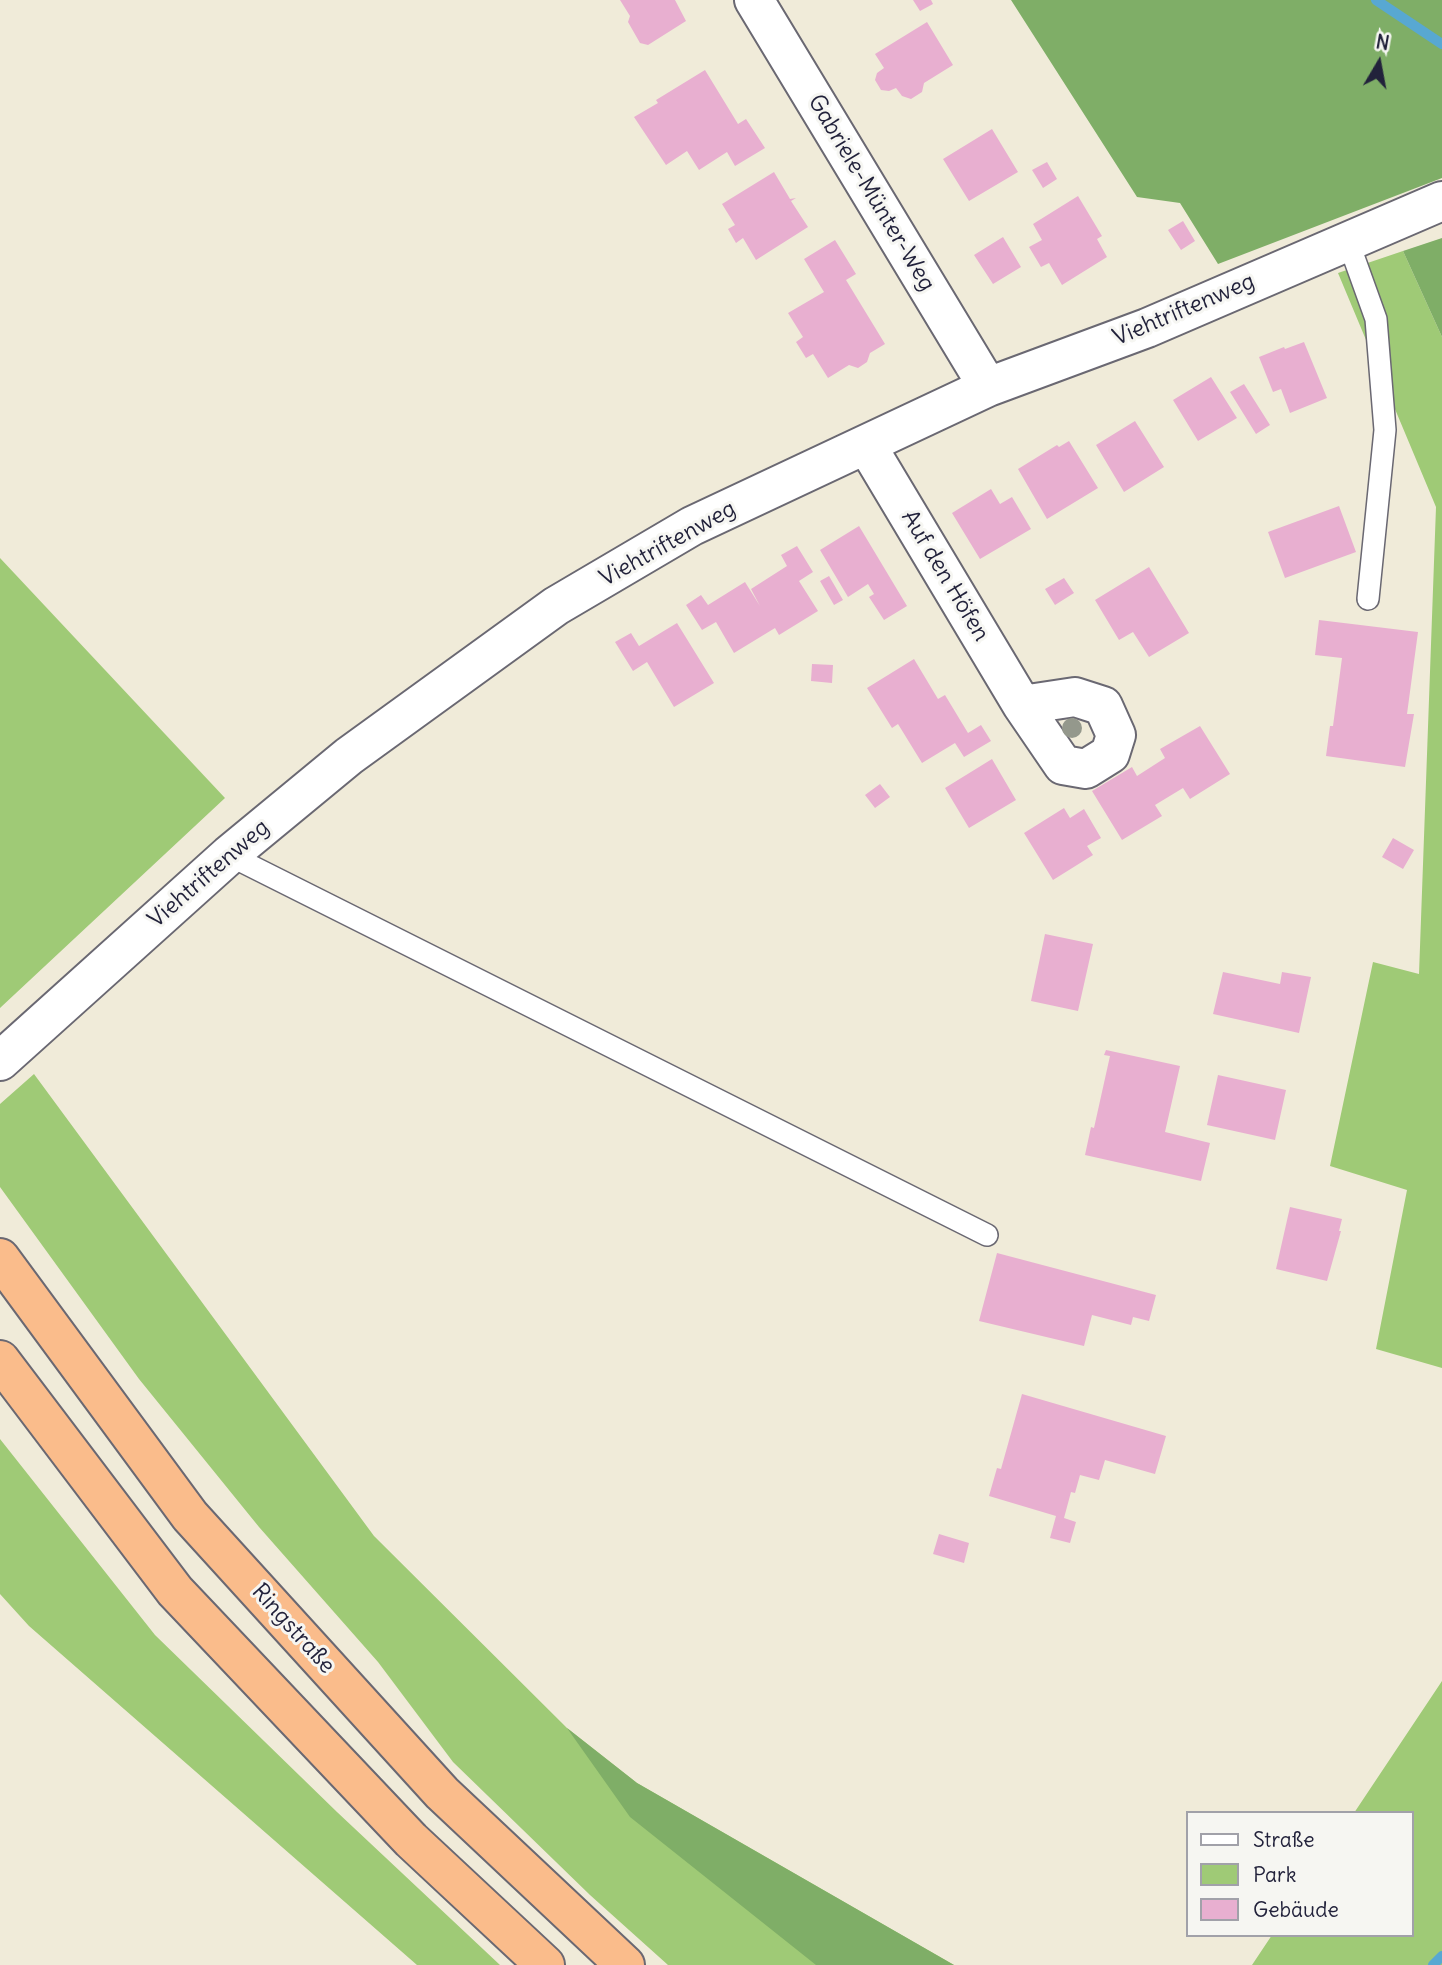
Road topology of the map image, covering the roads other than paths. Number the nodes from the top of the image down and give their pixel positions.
1 (754, 0) edge
2 (1442, 201) edge
3 (1348, 241) junction
4 (988, 387) junction
5 (867, 446) junction
6 (1368, 599) dead end
7 (1022, 705) dead end
8 (229, 855) junction
9 (11, 1051) edge
10 (987, 1235) dead end
11 (0, 1258) edge
12 (0, 1360) edge
13 (545, 1965) edge
14 (625, 1965) edge

1 - 4 street, Gabriele-Münter-Weg
2 - 3 street, Viehtriftenweg
3 - 4 street, Viehtriftenweg
3 - 6 lane
4 - 5 street, Viehtriftenweg
5 - 7 street, Auf den Höfen
5 - 8 street, Viehtriftenweg
8 - 9 street, Viehtriftenweg
8 - 10 lane
11 - 14 highway, Ringstraße
12 - 13 highway

